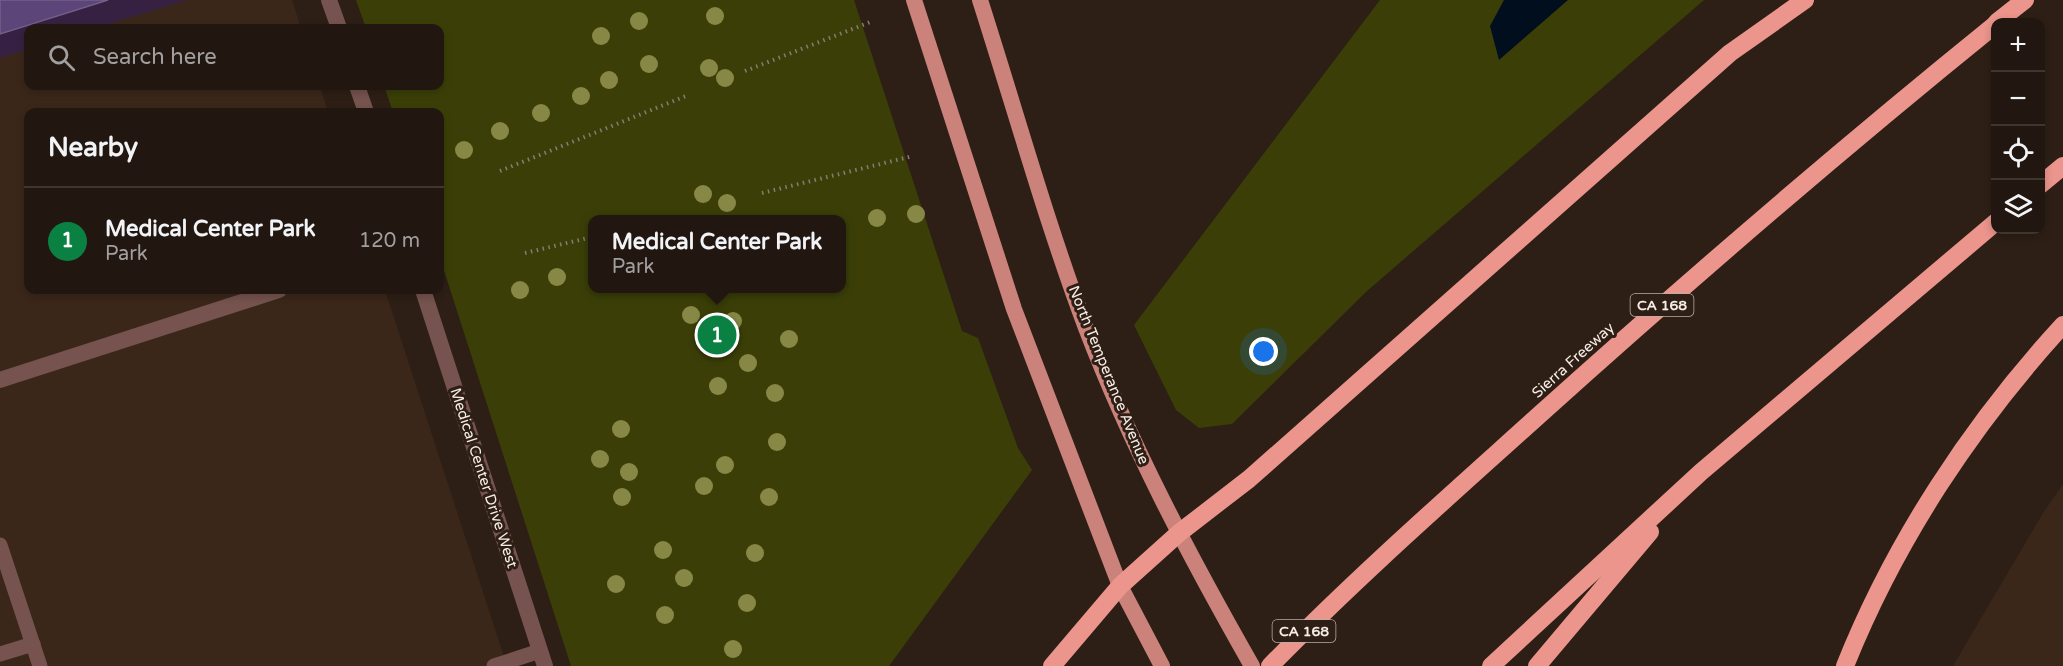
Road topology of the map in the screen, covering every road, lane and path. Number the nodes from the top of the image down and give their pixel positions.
1 (329, 0) edge
2 (914, 0) edge
3 (980, 0) edge
4 (1805, 0) edge
5 (2025, 0) edge
6 (2002, 18) edge
7 (873, 21) dead end
8 (338, 24) edge
9 (1991, 27) edge
10 (745, 71) dead end
11 (358, 90) edge
12 (686, 96) dead end
13 (365, 108) edge
14 (913, 156) dead end
15 (2063, 166) edge
16 (500, 171) dead end
17 (2045, 181) edge
18 (762, 193) dead end
19 (1991, 225) edge
20 (588, 238) edge
21 (525, 254) dead end
22 (267, 294) edge
23 (424, 294) edge
24 (2063, 325) edge
25 (0, 380) edge
26 (1701, 472) junction
27 (1179, 533) junction
28 (0, 545) edge
29 (1120, 586) junction
30 (33, 644) junction
31 (0, 654) edge
32 (543, 658) edge
33 (40, 666) edge
34 (494, 666) edge
35 (1052, 666) edge
36 (1162, 666) edge
37 (1252, 666) edge
38 (1270, 666) edge
39 (1491, 666) edge
40 (1537, 666) edge
41 (1845, 666) edge

1 - 8 street
2 - 29 main road
3 - 27 main road, North Temperance Avenue
4 - 27 highway
5 - 6 highway, Sierra Freeway / CA 168
7 - 10 path
9 - 38 highway, Sierra Freeway / CA 168
11 - 13 street
12 - 16 path
14 - 18 path
15 - 17 highway
19 - 26 highway
20 - 21 path
22 - 25 street
23 - 32 street, Medical Center Drive West
24 - 41 highway
26 - 39 highway
26 - 40 highway
27 - 29 highway
27 - 37 main road, North Temperance Avenue
28 - 30 lane
29 - 35 highway
29 - 36 main road
30 - 31 lane
30 - 33 lane
32 - 34 lane

